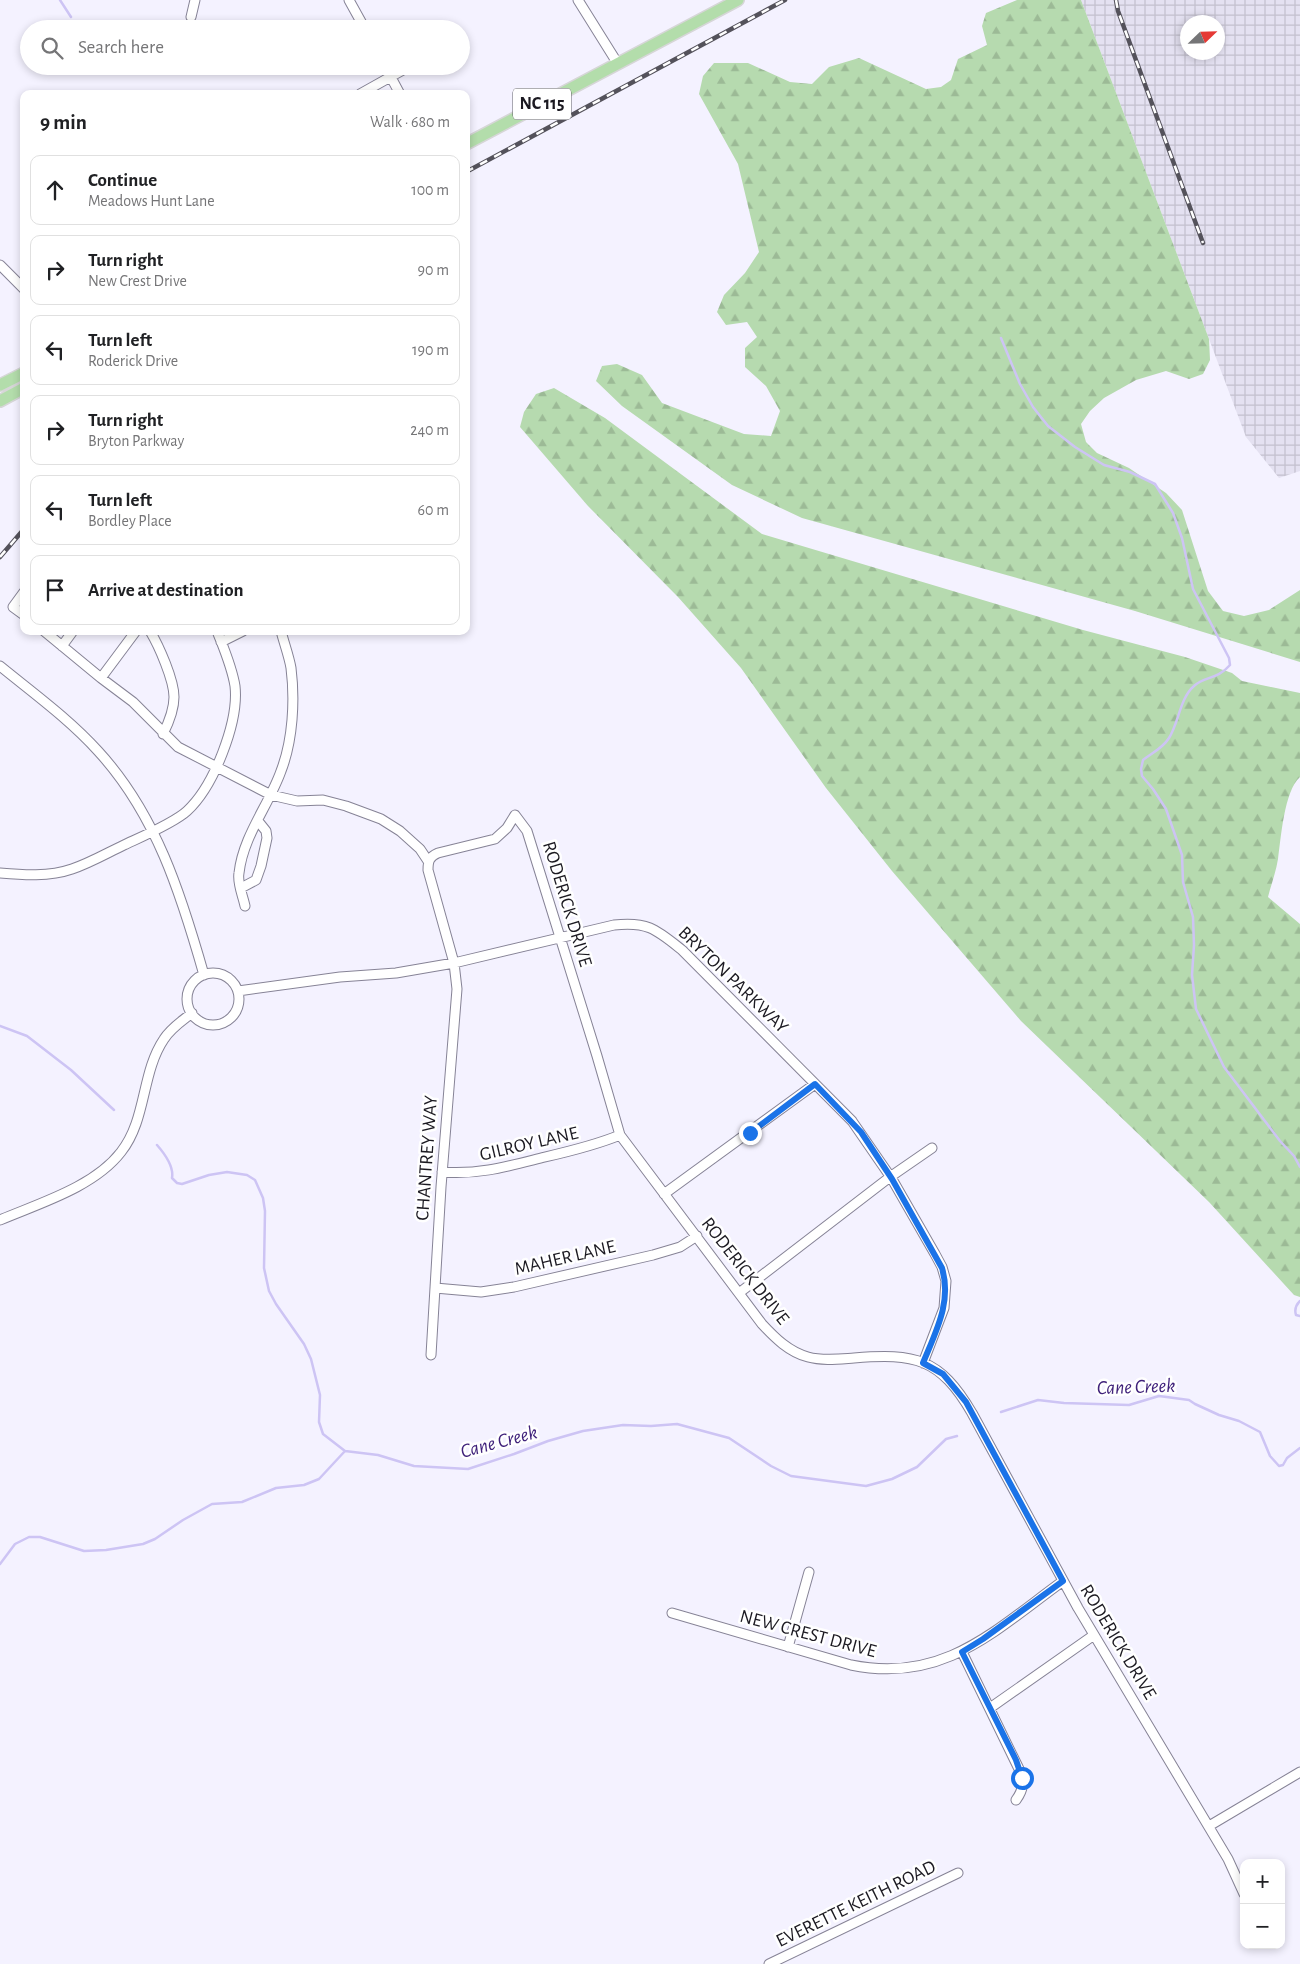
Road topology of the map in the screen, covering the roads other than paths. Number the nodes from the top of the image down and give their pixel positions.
1 (195, 0) edge
2 (349, 0) edge
3 (578, 0) edge
4 (738, 0) edge
5 (191, 16) dead end
6 (360, 20) edge
7 (618, 64) junction
8 (394, 75) edge
9 (391, 77) junction
10 (367, 90) edge
11 (398, 90) edge
12 (470, 142) edge
13 (0, 265) edge
14 (20, 285) edge
15 (20, 375) edge
16 (0, 385) edge
17 (20, 390) edge
18 (0, 401) edge
19 (20, 597) edge
20 (20, 613) edge
21 (49, 635) edge
22 (70, 635) edge
23 (133, 635) edge
24 (152, 635) edge
25 (218, 635) edge
26 (235, 635) edge
27 (282, 635) edge
28 (221, 642) junction
29 (62, 646) junction
30 (0, 666) edge
31 (101, 678) junction
32 (163, 734) junction
33 (217, 768) junction
34 (271, 795) junction
35 (258, 821) junction
36 (154, 831) junction
37 (428, 862) junction
38 (0, 873) edge
39 (241, 888) junction
40 (245, 906) dead end
41 (561, 938) junction
42 (454, 963) junction
43 (204, 975) junction
44 (238, 990) junction
45 (192, 1013) junction
46 (815, 1084) junction
47 (620, 1135) junction
48 (932, 1148) dead end
49 (442, 1172) junction
50 (890, 1177) junction
51 (664, 1194) junction
52 (0, 1220) edge
53 (697, 1236) junction
54 (435, 1288) junction
55 (739, 1293) junction
56 (431, 1355) dead end
57 (923, 1363) junction
58 (808, 1572) dead end
59 (1063, 1581) junction
60 (672, 1613) dead end
61 (1094, 1635) junction
62 (788, 1647) junction
63 (962, 1652) junction
64 (990, 1708) junction
65 (1300, 1772) edge
66 (1016, 1800) dead end
67 (1209, 1826) junction
68 (958, 1873) dead end
69 (1240, 1885) edge
70 (769, 1964) edge

1 - 5 street
2 - 6 street
3 - 7 street
4 - 7 main road, NC 115
7 - 12 main road, NC 115
8 - 9 street
9 - 10 street
9 - 11 street
13 - 14 street
15 - 16 main road
17 - 18 main road
19 - 20 street
21 - 29 street
22 - 29 street
23 - 31 street
24 - 32 street
25 - 28 street
26 - 28 street
27 - 34 street
28 - 33 street
29 - 31 street
30 - 36 street
31 - 32 street
32 - 33 street
33 - 34 street
33 - 36 street
34 - 35 street
34 - 37 street
35 - 39 street
35 - 39 street
36 - 38 street
36 - 43 street
37 - 41 street, RODERICK DRIVE
37 - 42 street, CHANTREY WAY
39 - 40 street
41 - 42 street, BRYTON PARKWAY
41 - 46 street, BRYTON PARKWAY
41 - 47 street, RODERICK DRIVE
42 - 44 street, BRYTON PARKWAY
42 - 49 street, CHANTREY WAY
43 - 44 street
43 - 45 street
44 - 45 street
45 - 52 street
46 - 50 street, BRYTON PARKWAY
46 - 51 street
47 - 49 street, GILROY LANE
47 - 51 street, RODERICK DRIVE
48 - 50 street
49 - 54 street, CHANTREY WAY
50 - 55 street
50 - 57 street, BRYTON PARKWAY
51 - 53 street, RODERICK DRIVE
53 - 54 street, MAHER LANE
53 - 55 street, RODERICK DRIVE
54 - 56 street, CHANTREY WAY
55 - 57 street, RODERICK DRIVE
57 - 59 street, RODERICK DRIVE
58 - 62 street
59 - 61 street, RODERICK DRIVE
59 - 63 street, NEW CREST DRIVE
60 - 62 street, NEW CREST DRIVE
61 - 64 street
61 - 67 street, RODERICK DRIVE
62 - 63 street, NEW CREST DRIVE
63 - 64 street
64 - 66 street
65 - 67 street
67 - 69 street, RODERICK DRIVE
68 - 70 street, EVERETTE KEITH ROAD

